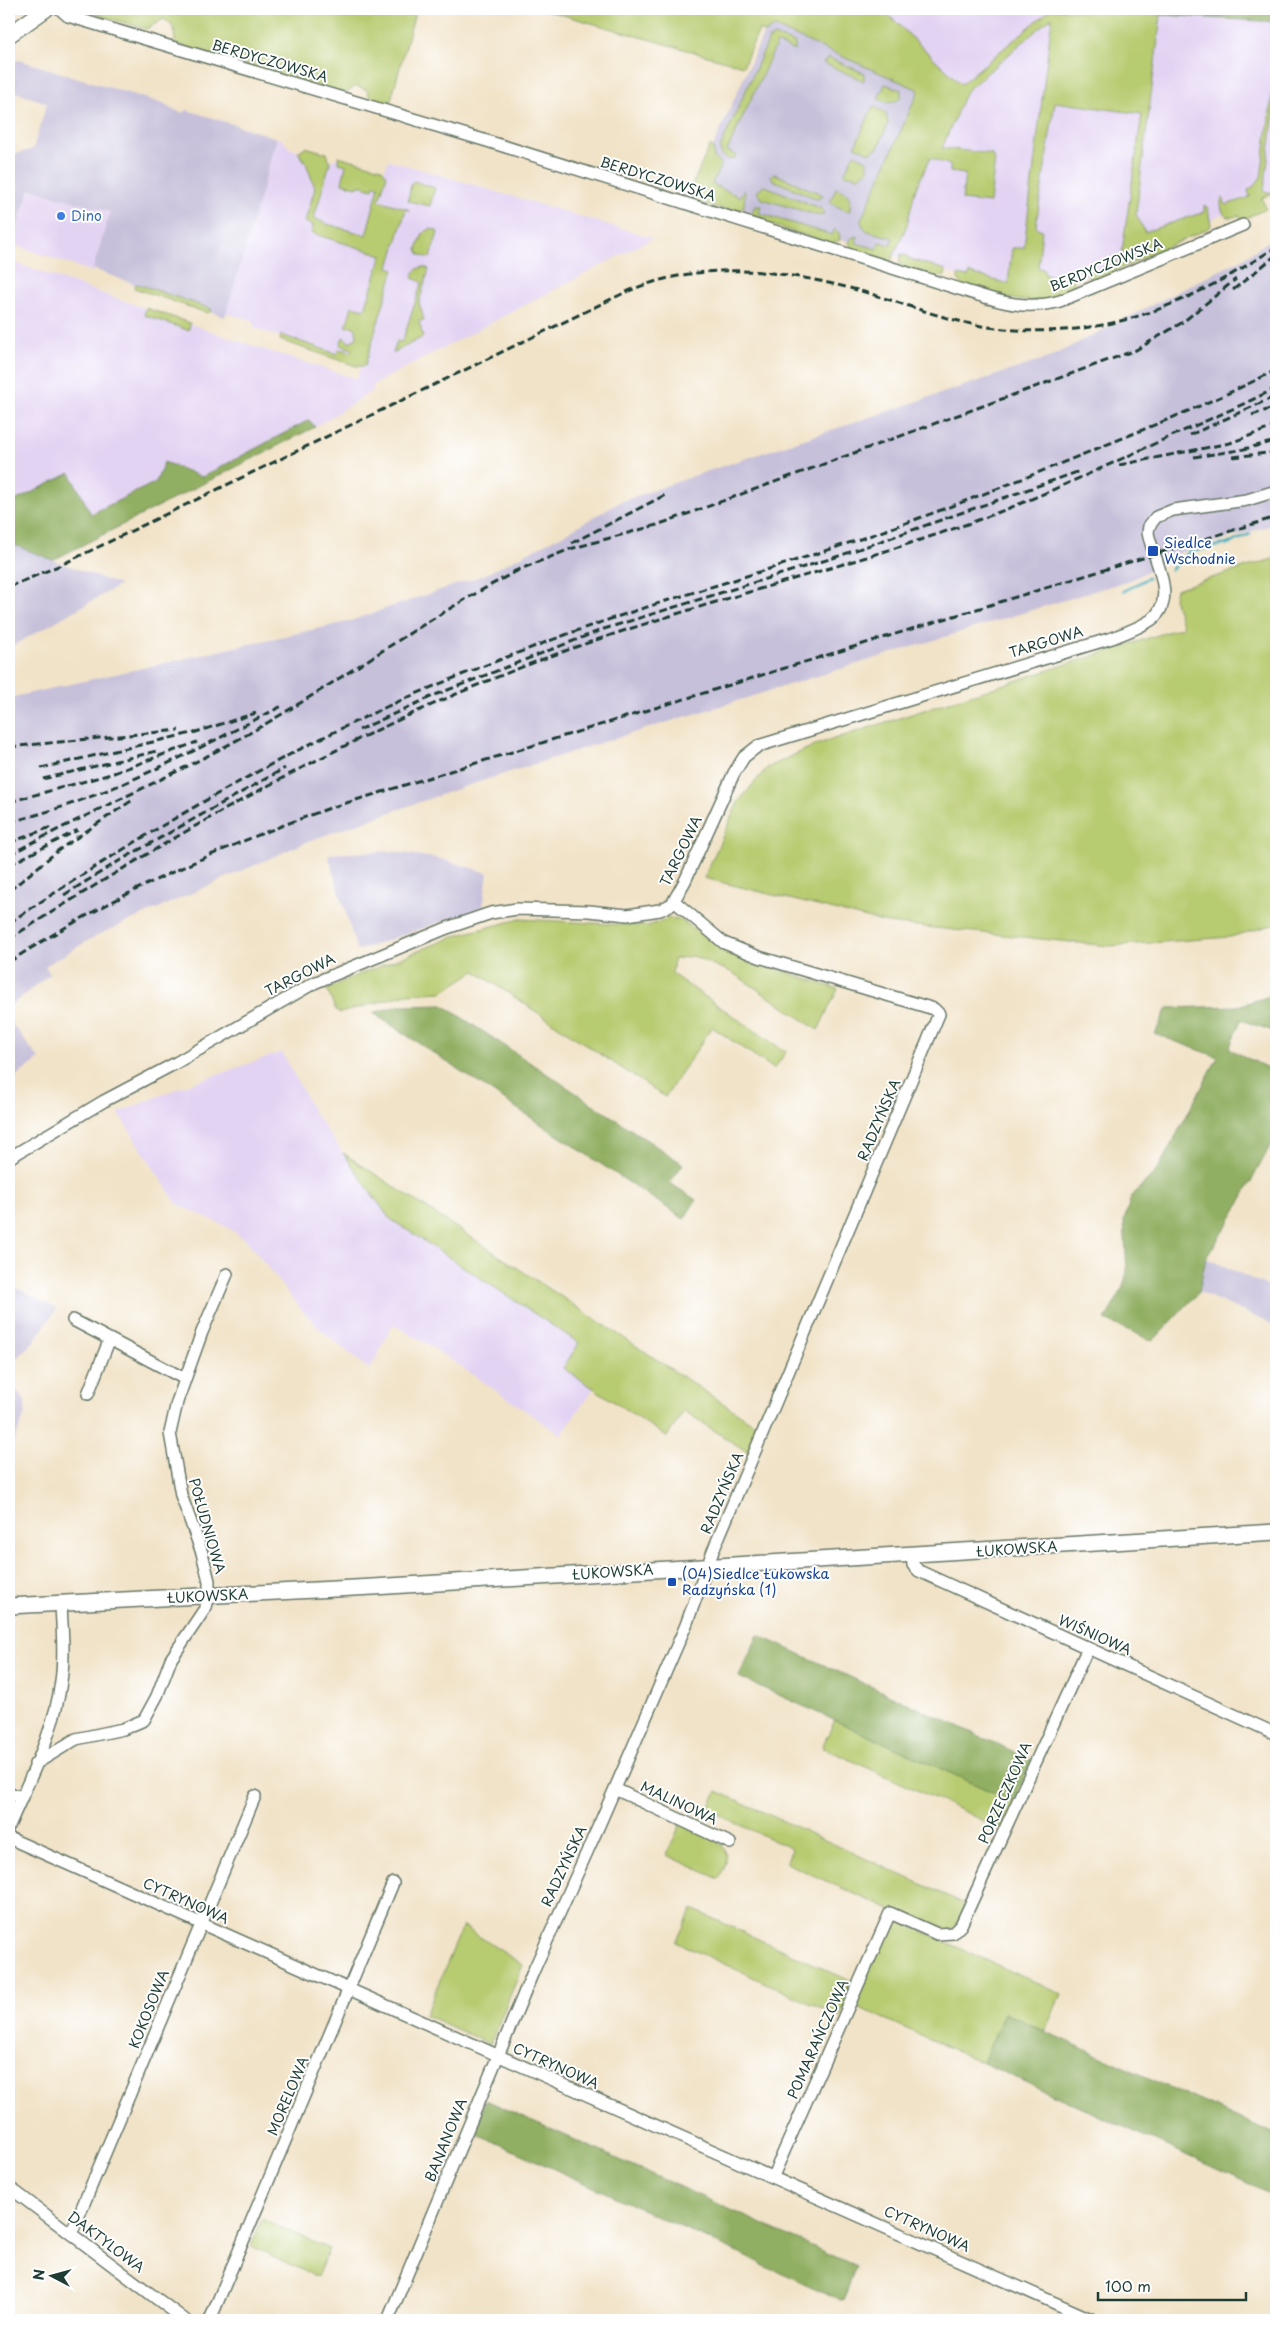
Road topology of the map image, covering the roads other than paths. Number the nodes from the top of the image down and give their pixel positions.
1 (46, 9) edge
2 (60, 9) edge
3 (9, 35) edge
4 (1243, 225) dead end
5 (1276, 491) edge
6 (674, 901) junction
7 (9, 1158) edge
8 (227, 1274) dead end
9 (73, 1320) dead end
10 (109, 1341) junction
11 (185, 1379) junction
12 (88, 1394) dead end
13 (1276, 1532) edge
14 (912, 1555) junction
15 (708, 1566) junction
16 (209, 1596) junction
17 (61, 1604) junction
18 (9, 1606) edge
19 (1088, 1648) junction
20 (1276, 1734) edge
21 (35, 1764) junction
22 (615, 1789) junction
23 (9, 1792) edge
24 (256, 1796) dead end
25 (21, 1797) junction
26 (9, 1826) edge
27 (9, 1838) edge
28 (730, 1844) dead end
29 (393, 1883) dead end
30 (890, 1913) joint
31 (200, 1924) junction
32 (533, 1972) joint
33 (348, 1991) junction
34 (497, 2056) junction
35 (773, 2176) junction
36 (9, 2187) edge
37 (71, 2234) junction
38 (185, 2320) edge
39 (210, 2320) edge
40 (388, 2320) edge
41 (1093, 2320) edge

1 - 3 main road
2 - 4 street, BERDYCZOWSKA
5 - 6 street, TARGOWA
6 - 7 street, TARGOWA
6 - 15 street, RADZYŃSKA
8 - 11 street, POŁUDNIOWA
9 - 10 street
10 - 11 street
10 - 12 street
11 - 16 street, POŁUDNIOWA
13 - 14 main road, ŁUKOWSKA
14 - 15 main road, ŁUKOWSKA
14 - 19 street, WIŚNIOWA
15 - 16 main road, ŁUKOWSKA
15 - 22 street, RADZYŃSKA
16 - 17 main road, ŁUKOWSKA
16 - 21 street, POŁUDNIOWA
17 - 18 main road, ŁUKOWSKA
17 - 21 street
19 - 20 street, WIŚNIOWA
19 - 30 street, PORZECZKOWA
21 - 25 street
22 - 28 street, MALINOWA
22 - 32 street, RADZYŃSKA
23 - 25 street
24 - 31 street, KOKOSOWA
25 - 26 street
27 - 31 street, CYTRYNOWA
29 - 33 street, MORELOWA
30 - 35 street, POMARAŃCZOWA
31 - 33 street, CYTRYNOWA
31 - 37 street, KOKOSOWA
32 - 34 street, BANANOWA
33 - 34 street, CYTRYNOWA
33 - 39 street, MORELOWA
34 - 35 street, CYTRYNOWA
34 - 40 street, BANANOWA
35 - 41 street, CYTRYNOWA
36 - 37 street, DAKTYLOWA
37 - 38 street, DAKTYLOWA

